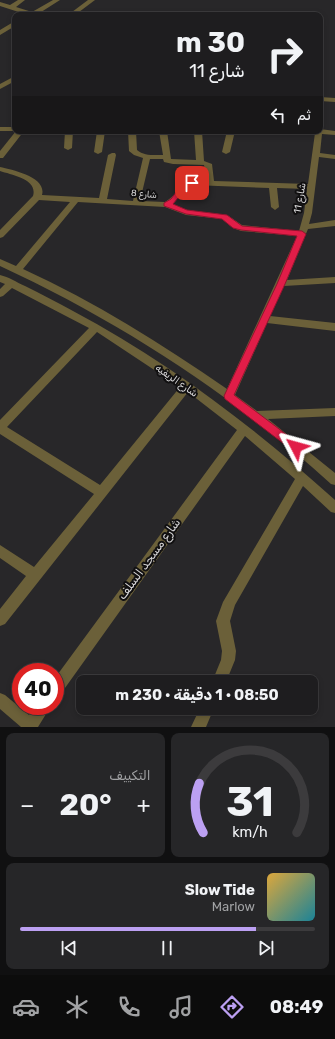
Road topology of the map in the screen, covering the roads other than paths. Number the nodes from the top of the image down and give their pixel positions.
1 (22, 0) edge
2 (57, 0) edge
3 (92, 0) edge
4 (4, 7) edge
5 (22, 12) edge
6 (38, 12) edge
7 (75, 12) edge
8 (12, 25) edge
9 (0, 33) edge
10 (12, 81) edge
11 (0, 87) edge
12 (323, 99) edge
13 (335, 100) edge
14 (0, 129) edge
15 (12, 129) edge
16 (323, 132) edge
17 (335, 133) edge
18 (18, 134) edge
19 (69, 134) edge
20 (101, 134) edge
21 (132, 134) edge
22 (163, 134) edge
23 (198, 134) edge
24 (230, 134) edge
25 (319, 134) edge
26 (68, 148) dead end
27 (98, 152) dead end
28 (226, 152) dead end
29 (112, 155) dead end
30 (317, 155) junction
31 (0, 156) edge
32 (147, 157) junction
33 (166, 157) junction
34 (335, 157) edge
35 (200, 163) junction
36 (0, 169) edge
37 (211, 184) junction
38 (273, 186) junction
39 (312, 187) junction
40 (37, 197) junction
41 (76, 199) junction
42 (103, 200) junction
43 (136, 203) junction
44 (167, 205) junction
45 (275, 207) dead end
46 (335, 223) edge
47 (303, 230) junction
48 (0, 235) edge
49 (0, 262) edge
50 (18, 270) junction
51 (0, 278) edge
52 (335, 280) edge
53 (12, 283) junction
54 (281, 284) junction
55 (0, 294) edge
56 (264, 319) junction
57 (335, 327) edge
58 (96, 328) junction
59 (187, 386) junction
60 (229, 396) junction
61 (335, 412) edge
62 (256, 415) junction
63 (0, 427) edge
64 (244, 428) junction
65 (302, 476) junction
66 (335, 480) edge
67 (101, 492) junction
68 (335, 508) edge
69 (0, 551) edge
70 (35, 575) junction
71 (0, 619) edge
72 (222, 675) edge
73 (64, 678) edge
74 (0, 700) edge
75 (37, 715) edge
76 (204, 715) edge
77 (29, 726) edge
78 (198, 727) edge

1 - 4 street
2 - 6 street
3 - 7 street
4 - 5 street
8 - 9 street
10 - 11 street
12 - 13 street
14 - 15 street
16 - 17 street
18 - 31 street
19 - 26 street
20 - 27 street
21 - 32 street
22 - 33 street
23 - 35 street
24 - 28 street
25 - 30 street, شارع 11
29 - 42 street
30 - 34 street
30 - 39 street, شارع 11
32 - 33 street
32 - 43 street
33 - 35 street
35 - 37 street
36 - 40 street
37 - 38 street, شارع 8
37 - 44 street, شارع 8
38 - 39 street, شارع 8
38 - 45 street
39 - 47 street, شارع 11
40 - 41 street, شارع 8
40 - 48 street
41 - 42 street, شارع 8
41 - 50 street
42 - 43 street, شارع 8
43 - 44 street, شارع 8
44 - 47 street
46 - 47 street
47 - 54 street, شارع 11
49 - 50 street, شارع الريفيه
50 - 60 street, شارع الريفيه
51 - 53 street, شارع الريفيه
52 - 54 street
53 - 55 street
53 - 58 street, شارع الريفيه
54 - 56 street, شارع 11
56 - 57 street
56 - 60 street, شارع 11
58 - 59 street, شارع الريفيه
58 - 63 street
59 - 64 street, شارع الريفيه
59 - 67 street
60 - 62 street, شارع الريفيه
61 - 62 street
62 - 66 street, شارع الريفيه
63 - 67 street
64 - 65 street, شارع الريفيه
64 - 73 street, شارع مسجد السلف
65 - 68 street, شارع الريفيه
65 - 72 street
67 - 70 street
69 - 70 street
70 - 71 street
74 - 77 street
75 - 77 street
76 - 78 street

